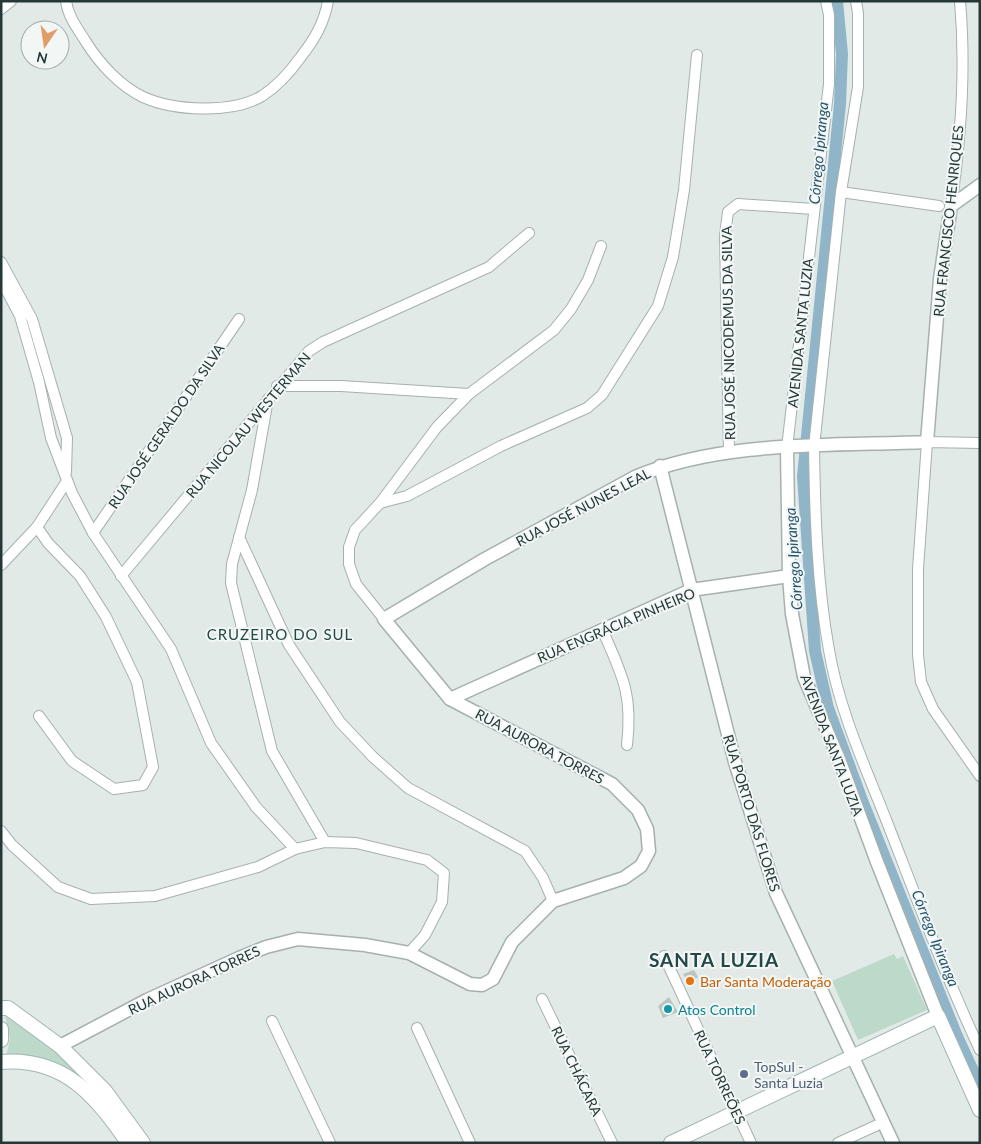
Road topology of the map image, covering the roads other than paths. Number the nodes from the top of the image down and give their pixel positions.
1 (11, 1) edge
2 (66, 1) edge
3 (328, 1) edge
4 (826, 1) edge
5 (856, 1) edge
6 (960, 1) edge
7 (1, 9) edge
8 (697, 55) dead end
9 (980, 185) edge
10 (840, 192) junction
11 (945, 206) junction
12 (814, 209) junction
13 (529, 233) dead end
14 (601, 246) dead end
15 (1, 262) edge
16 (1, 280) edge
17 (239, 319) dead end
18 (277, 386) junction
19 (469, 394) junction
20 (268, 398) junction
21 (927, 442) junction
22 (980, 443) edge
23 (790, 447) junction
24 (811, 447) junction
25 (730, 453) junction
26 (660, 466) junction
27 (66, 478) junction
28 (380, 503) junction
29 (37, 527) junction
30 (94, 533) junction
31 (238, 537) junction
32 (1, 564) edge
33 (121, 576) junction
34 (788, 576) junction
35 (691, 590) junction
36 (384, 619) junction
37 (602, 629) junction
38 (450, 699) junction
39 (39, 716) dead end
40 (627, 745) dead end
41 (980, 776) edge
42 (1, 831) edge
43 (325, 842) junction
44 (295, 849) junction
45 (553, 901) junction
46 (409, 953) junction
47 (664, 956) dead end
48 (542, 999) dead end
49 (4, 1007) edge
50 (938, 1016) junction
51 (272, 1021) dead end
52 (417, 1028) dead end
53 (1, 1029) edge
54 (1, 1040) edge
55 (60, 1046) junction
56 (980, 1050) edge
57 (853, 1056) junction
58 (1, 1062) edge
59 (1, 1068) edge
60 (58, 1072) junction
61 (980, 1110) edge
62 (737, 1112) junction
63 (884, 1122) junction
64 (128, 1143) edge
65 (143, 1143) edge
66 (330, 1143) edge
67 (470, 1143) edge
68 (612, 1143) edge
69 (672, 1143) edge
70 (751, 1143) edge
71 (838, 1143) edge
72 (893, 1143) edge

1 - 7 street
2 - 3 street
4 - 12 street, AVENIDA SANTA LUZIA
5 - 10 street, AVENIDA SANTA LUZIA
6 - 11 street, RUA FRANCISCO HENRIQUES
8 - 28 street
9 - 11 street
10 - 11 street
10 - 24 street, AVENIDA SANTA LUZIA
11 - 21 street, RUA FRANCISCO HENRIQUES
12 - 23 street, AVENIDA SANTA LUZIA
12 - 25 street, RUA JOSÉ NICODEMUS DA SILVA
13 - 18 street, RUA NICOLAU WESTERMAN
14 - 19 street, RUA AURORA TORRES
15 - 27 street
16 - 27 street
17 - 30 street, RUA JOSÉ GERALDO DA SILVA
18 - 19 street
18 - 20 street, RUA NICOLAU WESTERMAN
19 - 28 street, RUA AURORA TORRES
20 - 31 street
20 - 33 street, RUA NICOLAU WESTERMAN
21 - 22 street, RUA JOSÉ NUNES LEAL
21 - 24 street, RUA JOSÉ NUNES LEAL
21 - 41 street
23 - 24 street, RUA JOSÉ NUNES LEAL
23 - 25 street, RUA JOSÉ NUNES LEAL
23 - 34 street, AVENIDA SANTA LUZIA
24 - 56 street, AVENIDA SANTA LUZIA
25 - 26 street, RUA JOSÉ NUNES LEAL
26 - 35 street, RUA PORTO DAS FLORES
26 - 36 street, RUA JOSÉ NUNES LEAL
27 - 29 street
27 - 30 street
28 - 36 street, RUA AURORA TORRES
29 - 32 street
29 - 39 street
30 - 33 street
31 - 43 street
31 - 45 street
33 - 44 street
34 - 35 street, RUA ENGRÁCIA PINHEIRO
34 - 50 street, AVENIDA SANTA LUZIA
35 - 37 street, RUA ENGRÁCIA PINHEIRO
35 - 57 street, RUA PORTO DAS FLORES
36 - 38 street, RUA AURORA TORRES
37 - 38 street, RUA ENGRÁCIA PINHEIRO
37 - 40 street
38 - 45 street, RUA AURORA TORRES
42 - 44 street
43 - 44 street
43 - 46 street
45 - 46 street, RUA AURORA TORRES
46 - 55 street, RUA AURORA TORRES
47 - 62 street, RUA TORREÕES
48 - 68 street, RUA CHÁCARA
49 - 55 main road
50 - 57 main road
50 - 61 main road, AVENIDA SANTA LUZIA
51 - 66 street
52 - 67 street
53 - 54 main road
55 - 65 main road
57 - 62 main road
57 - 63 street, RUA PORTO DAS FLORES
58 - 60 main road
59 - 60 main road
60 - 64 main road
62 - 69 main road
62 - 70 street, RUA TORREÕES
63 - 71 street
63 - 72 street, RUA PORTO DAS FLORES

